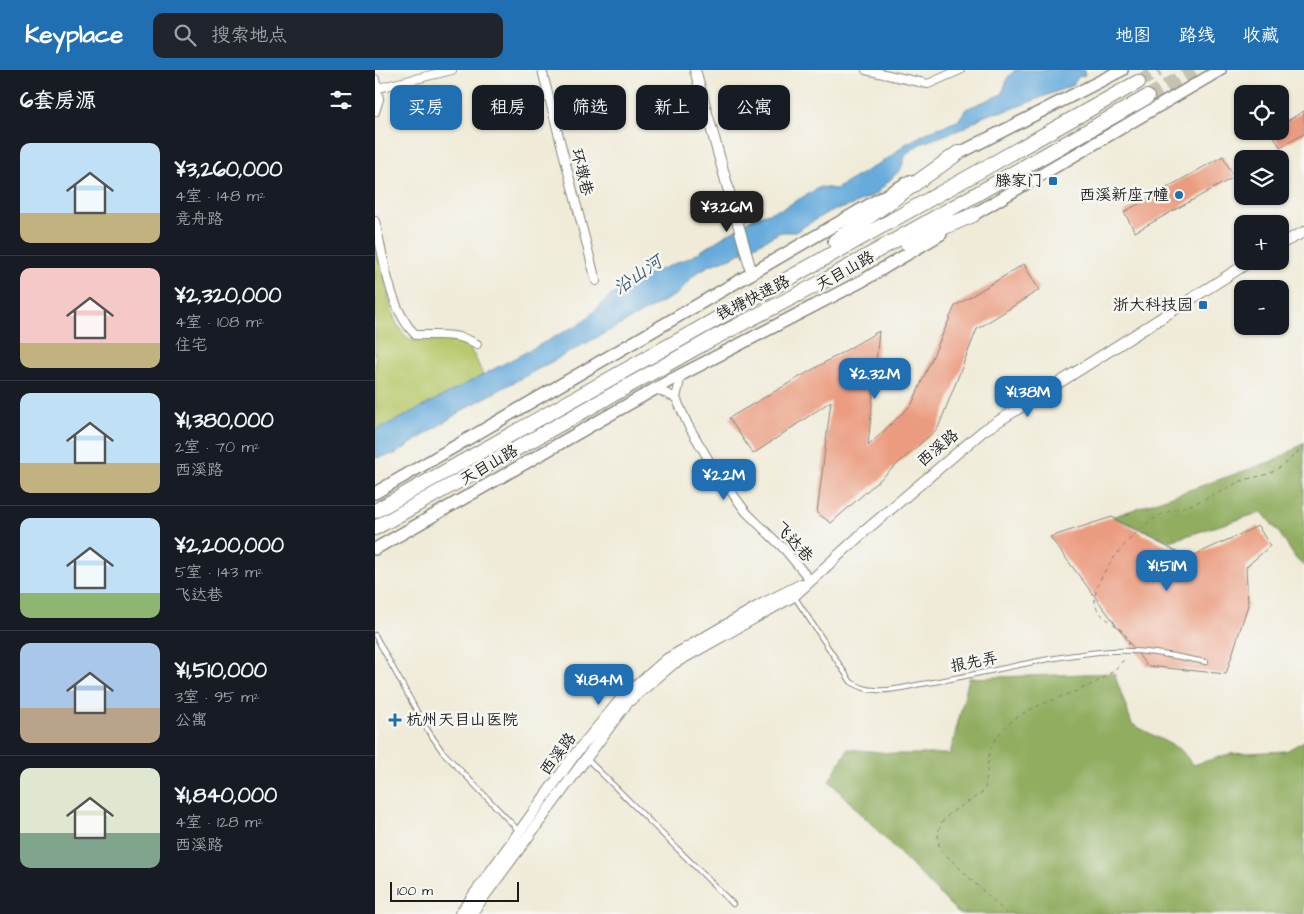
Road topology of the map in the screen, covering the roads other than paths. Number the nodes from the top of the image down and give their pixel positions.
1 (453, 70) edge
2 (542, 70) edge
3 (695, 70) edge
4 (866, 70) edge
5 (960, 70) edge
6 (1122, 70) edge
7 (1220, 70) edge
8 (375, 78) edge
9 (1138, 82) tunnel mouth
10 (378, 88) junction
11 (1147, 97) tunnel mouth
12 (375, 112) edge
13 (958, 154) junction
14 (973, 215) junction
15 (375, 222) edge
16 (1304, 232) edge
17 (1289, 240) edge
18 (1237, 270) edge
19 (752, 274) junction
20 (596, 280) dead end
21 (822, 282) junction
22 (751, 297) junction
23 (477, 344) dead end
24 (681, 375) junction
25 (656, 389) junction
26 (676, 398) junction
27 (375, 493) edge
28 (375, 511) edge
29 (375, 528) edge
30 (375, 549) edge
31 (810, 580) junction
32 (794, 596) junction
33 (375, 635) edge
34 (1206, 662) dead end
35 (586, 757) junction
36 (519, 832) junction
37 (733, 904) dead end
38 (460, 914) edge
39 (471, 914) edge

1 - 10 street
2 - 20 street, 环墩巷
3 - 19 main road
4 - 5 street
6 - 13 main road, 天目山路
7 - 14 main road, 天目山路
8 - 10 street
9 - 22 highway, 钱塘快速路
10 - 12 street
11 - 21 highway, 钱塘快速路
13 - 19 main road, 天目山路
13 - 22 highway
14 - 21 highway
14 - 24 main road, 天目山路
15 - 23 street
16 - 17 main road
18 - 31 main road, 西溪路
19 - 27 main road, 天目山路
21 - 29 highway, 钱塘快速路
22 - 28 highway, 钱塘快速路
24 - 25 main road, 天目山路
24 - 26 street
25 - 26 street
25 - 30 main road, 天目山路
26 - 31 street, 飞达巷
31 - 32 main road, 西溪路
31 - 36 main road, 西溪路
32 - 34 lane, 报先弄
32 - 35 main road, 西溪路
33 - 36 lane
35 - 37 lane
35 - 39 main road, 西溪路
36 - 38 main road, 西溪路

